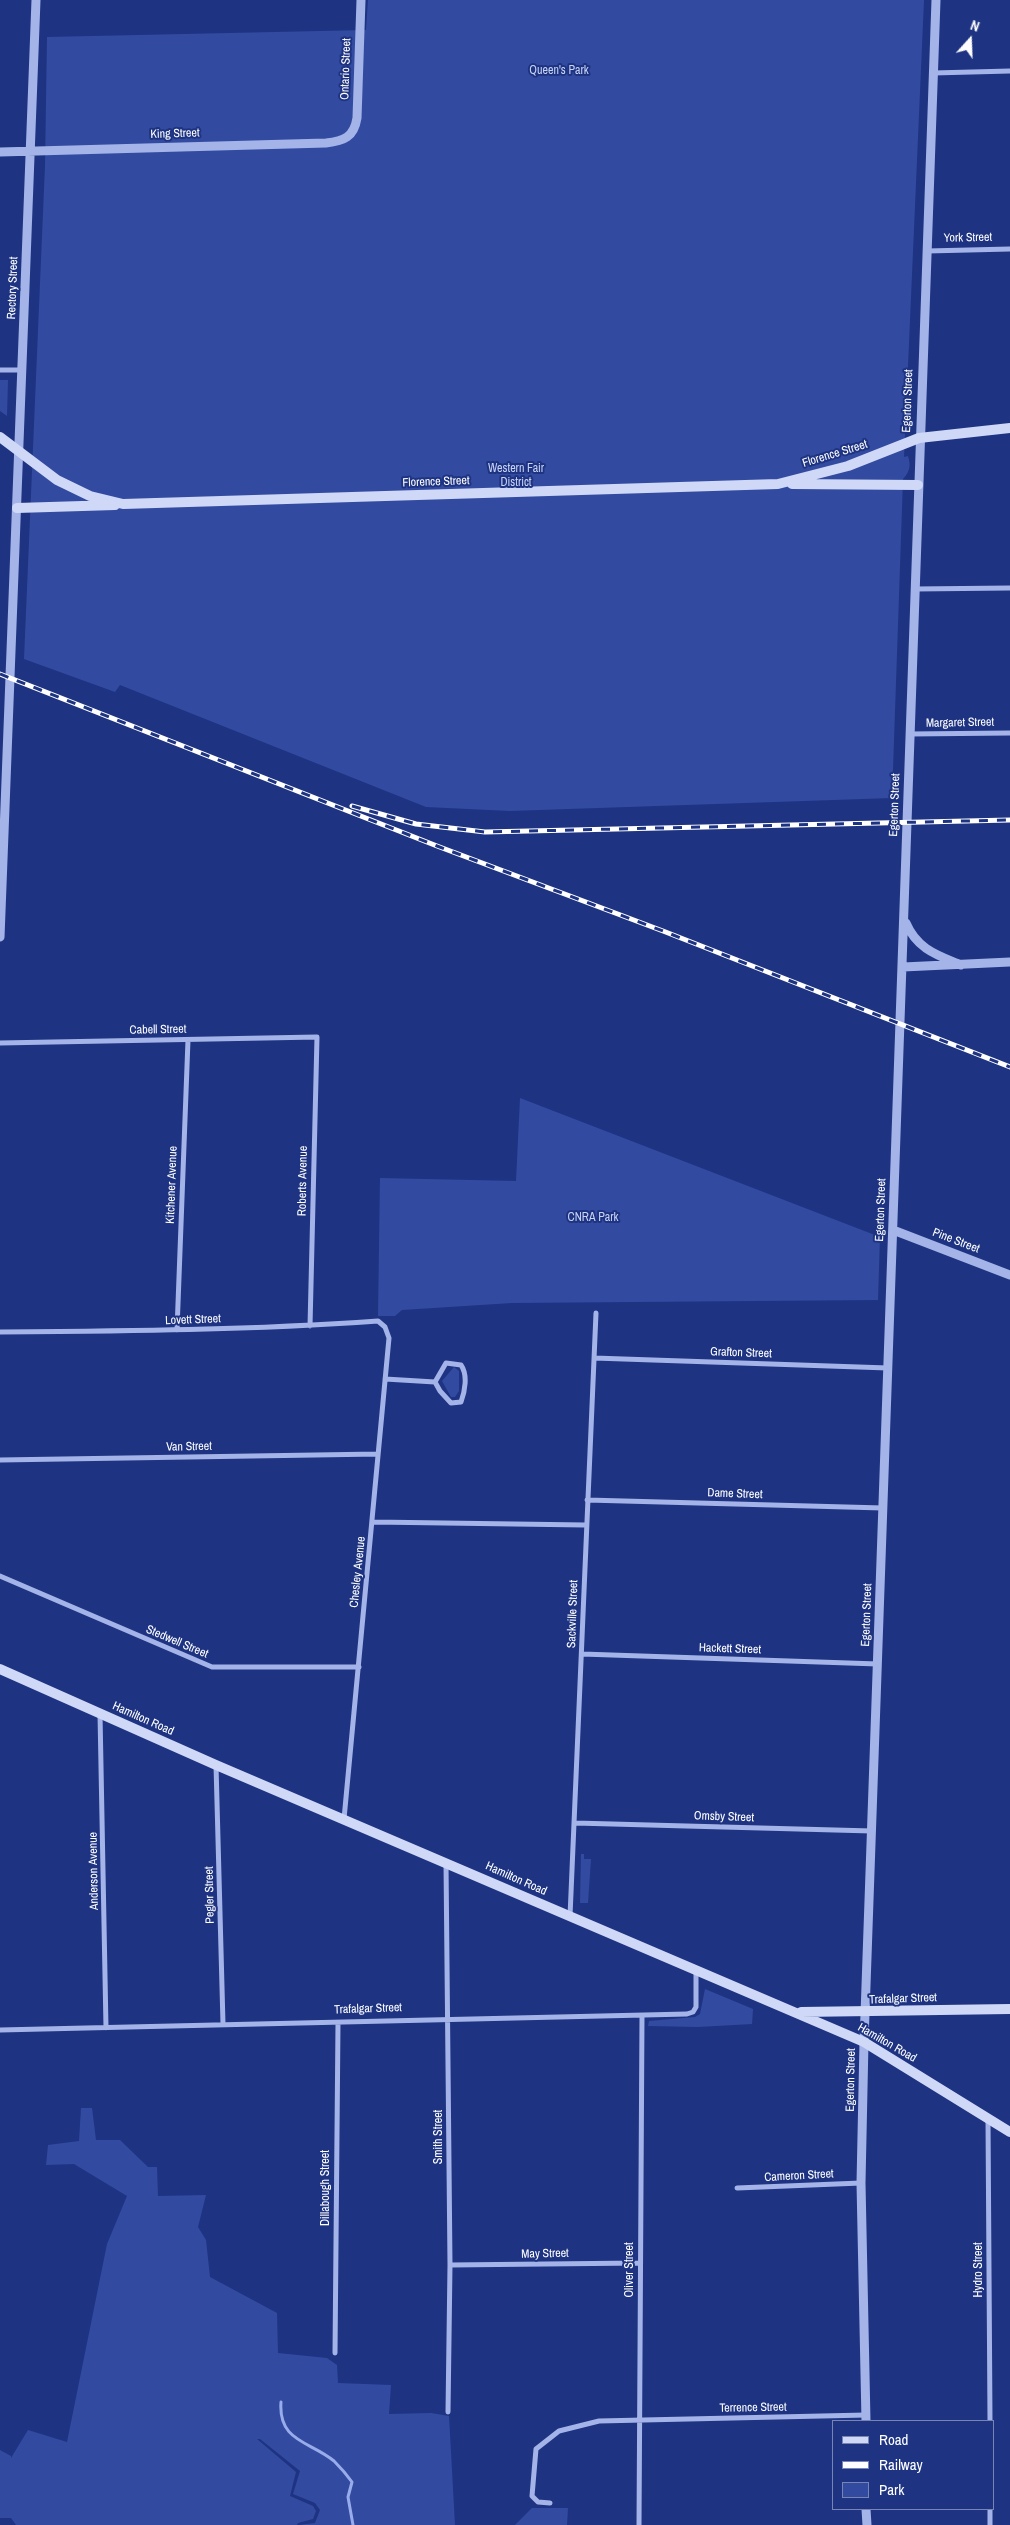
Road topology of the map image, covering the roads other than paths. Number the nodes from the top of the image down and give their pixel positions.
1 (36, 0) edge
2 (361, 0) edge
3 (936, 0) edge
4 (1010, 72) edge
5 (933, 73) junction
6 (349, 137) joint
7 (31, 151) junction
8 (0, 152) edge
9 (1010, 249) edge
10 (927, 251) junction
11 (0, 370) edge
12 (22, 370) junction
13 (1010, 428) edge
14 (0, 437) edge
15 (919, 438) junction
16 (20, 451) junction
17 (778, 484) junction
18 (918, 485) junction
19 (123, 504) junction
20 (17, 508) junction
21 (1010, 588) edge
22 (915, 589) junction
23 (1010, 733) edge
24 (910, 734) junction
25 (904, 918) junction
26 (0, 937) edge
27 (1010, 962) edge
28 (964, 966) junction
29 (903, 967) junction
30 (317, 1037) joint
31 (188, 1040) junction
32 (0, 1043) edge
33 (893, 1230) junction
34 (1010, 1275) edge
35 (596, 1314) dead end
36 (310, 1326) junction
37 (385, 1327) joint
38 (177, 1330) junction
39 (0, 1332) edge
40 (594, 1358) junction
41 (888, 1368) junction
42 (385, 1379) junction
43 (435, 1382) junction
44 (378, 1454) junction
45 (0, 1460) edge
46 (587, 1500) junction
47 (883, 1508) junction
48 (374, 1522) junction
49 (585, 1525) junction
50 (0, 1576) edge
51 (582, 1654) junction
52 (878, 1664) junction
53 (359, 1667) junction
54 (0, 1669) edge
55 (100, 1714) junction
56 (216, 1765) junction
57 (344, 1819) junction
58 (575, 1823) junction
59 (872, 1831) junction
60 (446, 1862) junction
61 (570, 1916) junction
62 (696, 1970) junction
63 (1010, 2008) edge
64 (797, 2012) junction
65 (866, 2012) junction
66 (642, 2016) junction
67 (448, 2019) junction
68 (338, 2023) junction
69 (223, 2024) junction
70 (106, 2028) junction
71 (0, 2030) edge
72 (864, 2042) junction
73 (988, 2119) junction
74 (1010, 2132) edge
75 (861, 2183) junction
76 (737, 2188) dead end
77 (640, 2263) junction
78 (450, 2265) junction
79 (335, 2352) dead end
80 (448, 2412) dead end
81 (866, 2418) edge
82 (990, 2420) edge
83 (640, 2421) junction
84 (550, 2503) dead end
85 (866, 2510) edge
86 (990, 2510) edge
87 (639, 2525) edge
88 (867, 2525) edge
89 (990, 2525) edge

1 - 7 street, Rectory Street
2 - 6 street, Ontario Street
3 - 5 street, Egerton Street
4 - 5 street
5 - 10 street, Egerton Street
6 - 7 street, King Street
7 - 8 street, King Street
7 - 12 street, Rectory Street
9 - 10 street, York Street
10 - 15 street, Egerton Street
11 - 12 street
12 - 16 street, Rectory Street
13 - 15 main road, Florence Street
14 - 16 main road
15 - 17 main road, Florence Street
15 - 18 street, Egerton Street
16 - 19 main road, Florence Street
16 - 20 street, Rectory Street
17 - 18 main road
17 - 19 main road, Florence Street
18 - 22 street, Egerton Street
19 - 20 main road
20 - 26 street, Rectory Street
21 - 22 street
22 - 24 street, Egerton Street
23 - 24 street, Margaret Street
24 - 25 street, Egerton Street
25 - 28 street
25 - 29 street, Egerton Street
27 - 28 street
28 - 29 street
29 - 33 street, Egerton Street
30 - 31 street, Cabell Street
30 - 36 street, Roberts Avenue
31 - 32 street, Cabell Street
31 - 38 street, Kitchener Avenue
33 - 34 street, Pine Street
33 - 41 street, Egerton Street
35 - 40 street, Sackville Street
36 - 37 street, Lovett Street
36 - 38 street, Lovett Street
37 - 42 street, Chesley Avenue
38 - 39 street, Lovett Street
40 - 41 street, Grafton Street
40 - 46 street, Sackville Street
41 - 47 street, Egerton Street
42 - 43 street
42 - 44 street, Chesley Avenue
43 - 43 street
44 - 45 street, Van Street
44 - 48 street, Chesley Avenue
46 - 47 street, Dame Street
46 - 49 street, Sackville Street
47 - 52 street, Egerton Street
48 - 49 street
48 - 53 street, Chesley Avenue
49 - 51 street, Sackville Street
50 - 53 street, Stedwell Street
51 - 52 street, Hackett Street
51 - 58 street, Sackville Street
52 - 59 street, Egerton Street
53 - 57 street, Chesley Avenue
54 - 55 main road, Hamilton Road
55 - 56 main road, Hamilton Road
55 - 70 street, Anderson Avenue
56 - 57 main road, Hamilton Road
56 - 69 street, Pegler Street
57 - 60 main road, Hamilton Road
58 - 59 street, Omsby Street
58 - 61 street, Sackville Street
59 - 65 street, Egerton Street
60 - 61 main road, Hamilton Road
60 - 67 street, Smith Street
61 - 62 main road, Hamilton Road
62 - 64 main road, Hamilton Road
62 - 66 street, Trafalgar Street
63 - 65 main road, Trafalgar Street
64 - 65 main road, Trafalgar Street
64 - 72 main road, Hamilton Road
65 - 72 street, Egerton Street
66 - 67 street, Trafalgar Street
66 - 77 street, Oliver Street
67 - 68 street, Trafalgar Street
67 - 78 street, Smith Street
68 - 69 street, Trafalgar Street
68 - 79 street, Dillabough Street
69 - 70 street, Trafalgar Street
70 - 71 street, Trafalgar Street
72 - 73 main road, Hamilton Road
72 - 75 street, Egerton Street
73 - 74 main road, Hamilton Road
73 - 82 street, Hydro Street
75 - 76 street, Cameron Street
75 - 81 street, Egerton Street
77 - 78 street, May Street
77 - 83 street, Oliver Street
78 - 80 street, Smith Street
81 - 83 street, Terrence Street
83 - 84 street, Terrence Street
83 - 87 street, Oliver Street
85 - 88 street
86 - 89 street

